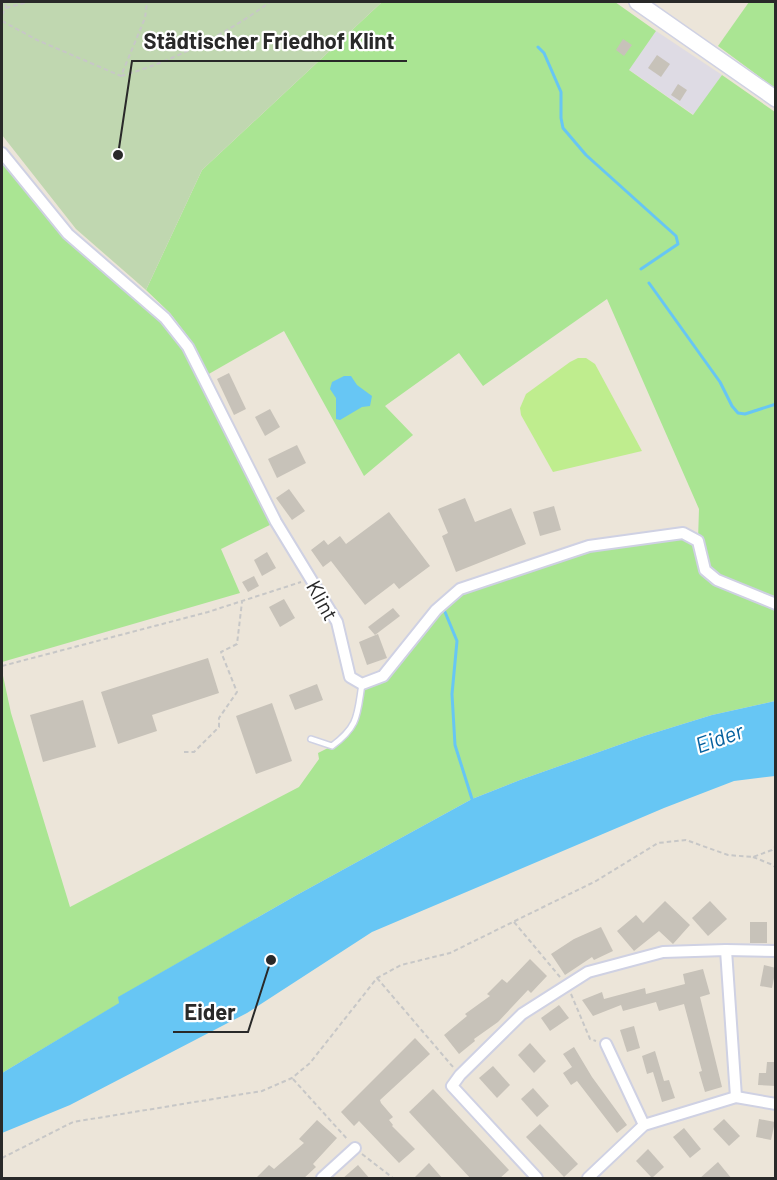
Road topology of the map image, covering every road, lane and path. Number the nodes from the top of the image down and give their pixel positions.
1 (5, 2) edge
2 (28, 2) edge
3 (147, 2) edge
4 (270, 2) edge
5 (637, 2) edge
6 (6, 8) junction
7 (2, 15) edge
8 (2, 21) edge
9 (122, 76) junction
10 (776, 99) edge
11 (2, 153) edge
12 (312, 579) junction
13 (242, 602) junction
14 (776, 604) edge
15 (2, 666) edge
16 (362, 684) junction
17 (311, 739) dead end
18 (184, 752) dead end
19 (776, 846) edge
20 (753, 856) junction
21 (776, 868) edge
22 (726, 950) junction
23 (776, 951) edge
24 (377, 978) junction
25 (606, 1044) dead end
26 (460, 1075) junction
27 (292, 1078) junction
28 (736, 1097) junction
29 (776, 1104) edge
30 (644, 1125) junction
31 (355, 1148) junction
32 (2, 1158) edge
33 (322, 1179) edge
34 (393, 1179) edge
35 (537, 1179) edge
36 (588, 1179) edge

1 - 6 path
2 - 6 path
3 - 9 path
4 - 9 path
5 - 10 street
6 - 7 path
8 - 9 path
11 - 12 street, Klint
12 - 13 path
12 - 16 street, Klint
13 - 15 path
13 - 18 path
14 - 16 street
16 - 17 lane
19 - 20 path
20 - 21 path
20 - 24 path
22 - 23 street
22 - 26 street
22 - 28 street
24 - 26 path
24 - 27 path
25 - 30 street
26 - 35 street
27 - 31 path
27 - 32 path
28 - 29 street
28 - 30 street
30 - 36 street
31 - 33 street
31 - 34 path

